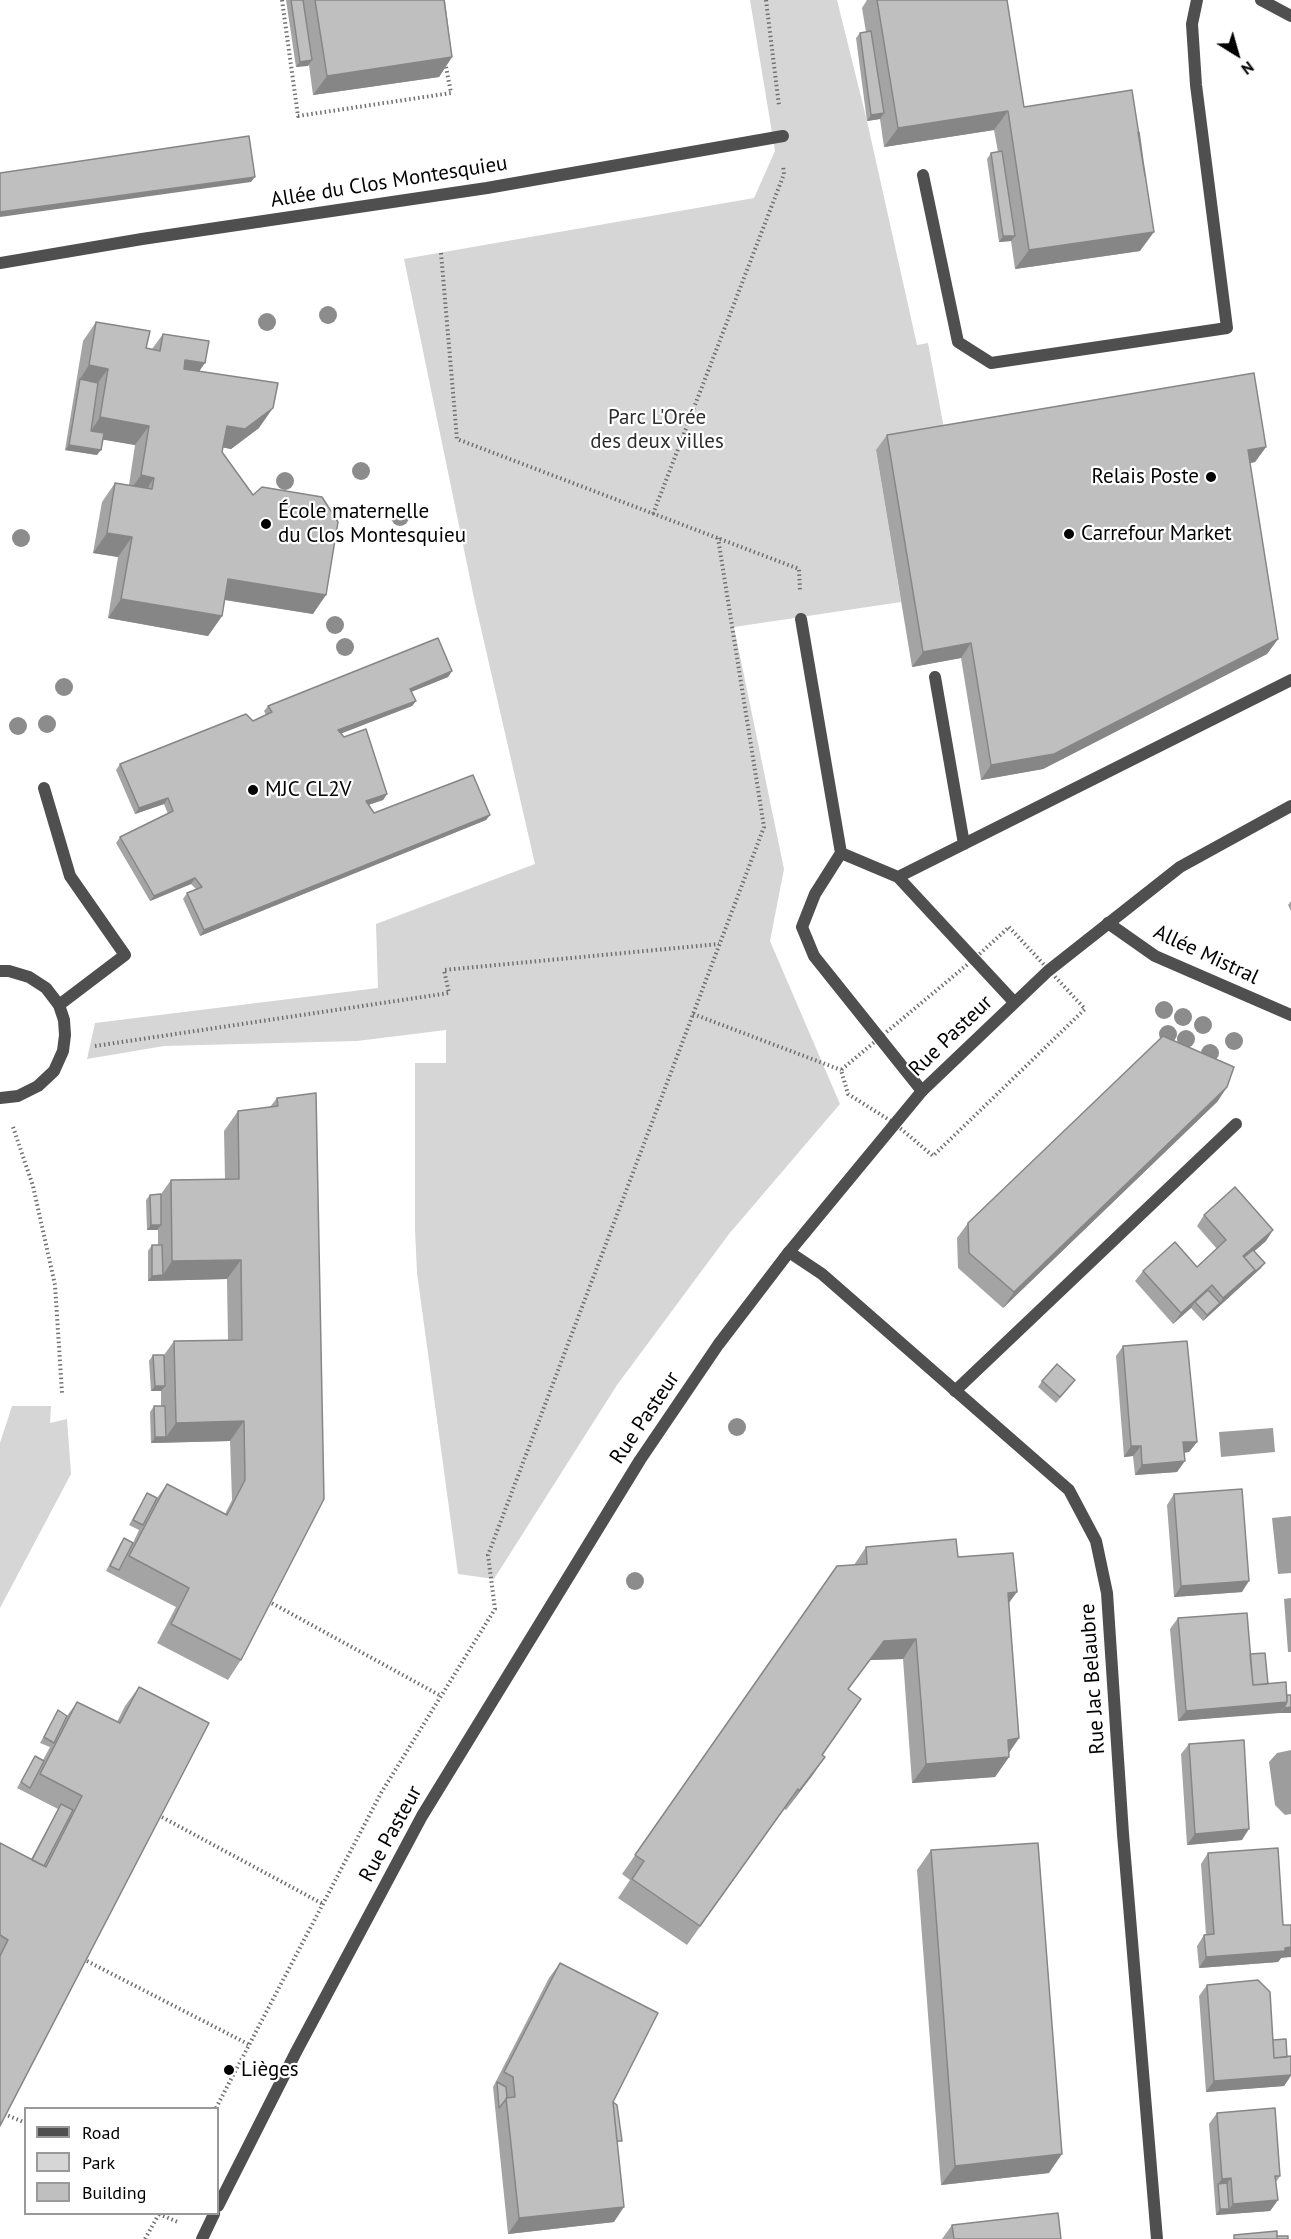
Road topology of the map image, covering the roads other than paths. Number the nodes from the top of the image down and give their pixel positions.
1 (1197, 0) edge
2 (1261, 0) edge
3 (1291, 16) edge
4 (783, 136) road end
5 (923, 174) dead end
6 (0, 263) edge
7 (801, 619) road end
8 (935, 676) edge
9 (1291, 680) edge
10 (44, 788) dead end
11 (1291, 806) edge
12 (964, 844) junction
13 (841, 853) junction
14 (898, 877) junction
15 (1108, 923) junction
16 (0, 971) edge
17 (1014, 1002) junction
18 (58, 1005) junction
19 (1291, 1015) edge
20 (922, 1091) junction
21 (2, 1098) edge
22 (1236, 1124) dead end
23 (789, 1252) junction
24 (955, 1391) junction
25 (219, 2204) edge
26 (214, 2215) edge
27 (202, 2239) edge
28 (1157, 2239) edge

1 - 5 street
2 - 3 street
4 - 6 street, Allée du Clos Montesquieu
7 - 13 street
8 - 12 street
9 - 12 street
10 - 18 street
11 - 15 street, Rue Pasteur
12 - 14 street
13 - 14 street
13 - 20 street
14 - 17 street
15 - 17 street, Rue Pasteur
15 - 19 street, Allée Mistral
16 - 18 street
17 - 20 street, Rue Pasteur
18 - 21 street
20 - 23 street, Rue Pasteur
22 - 24 street
23 - 24 street, Rue Jac Belaubre
23 - 25 street, Rue Pasteur
24 - 28 street, Rue Jac Belaubre
26 - 27 street

